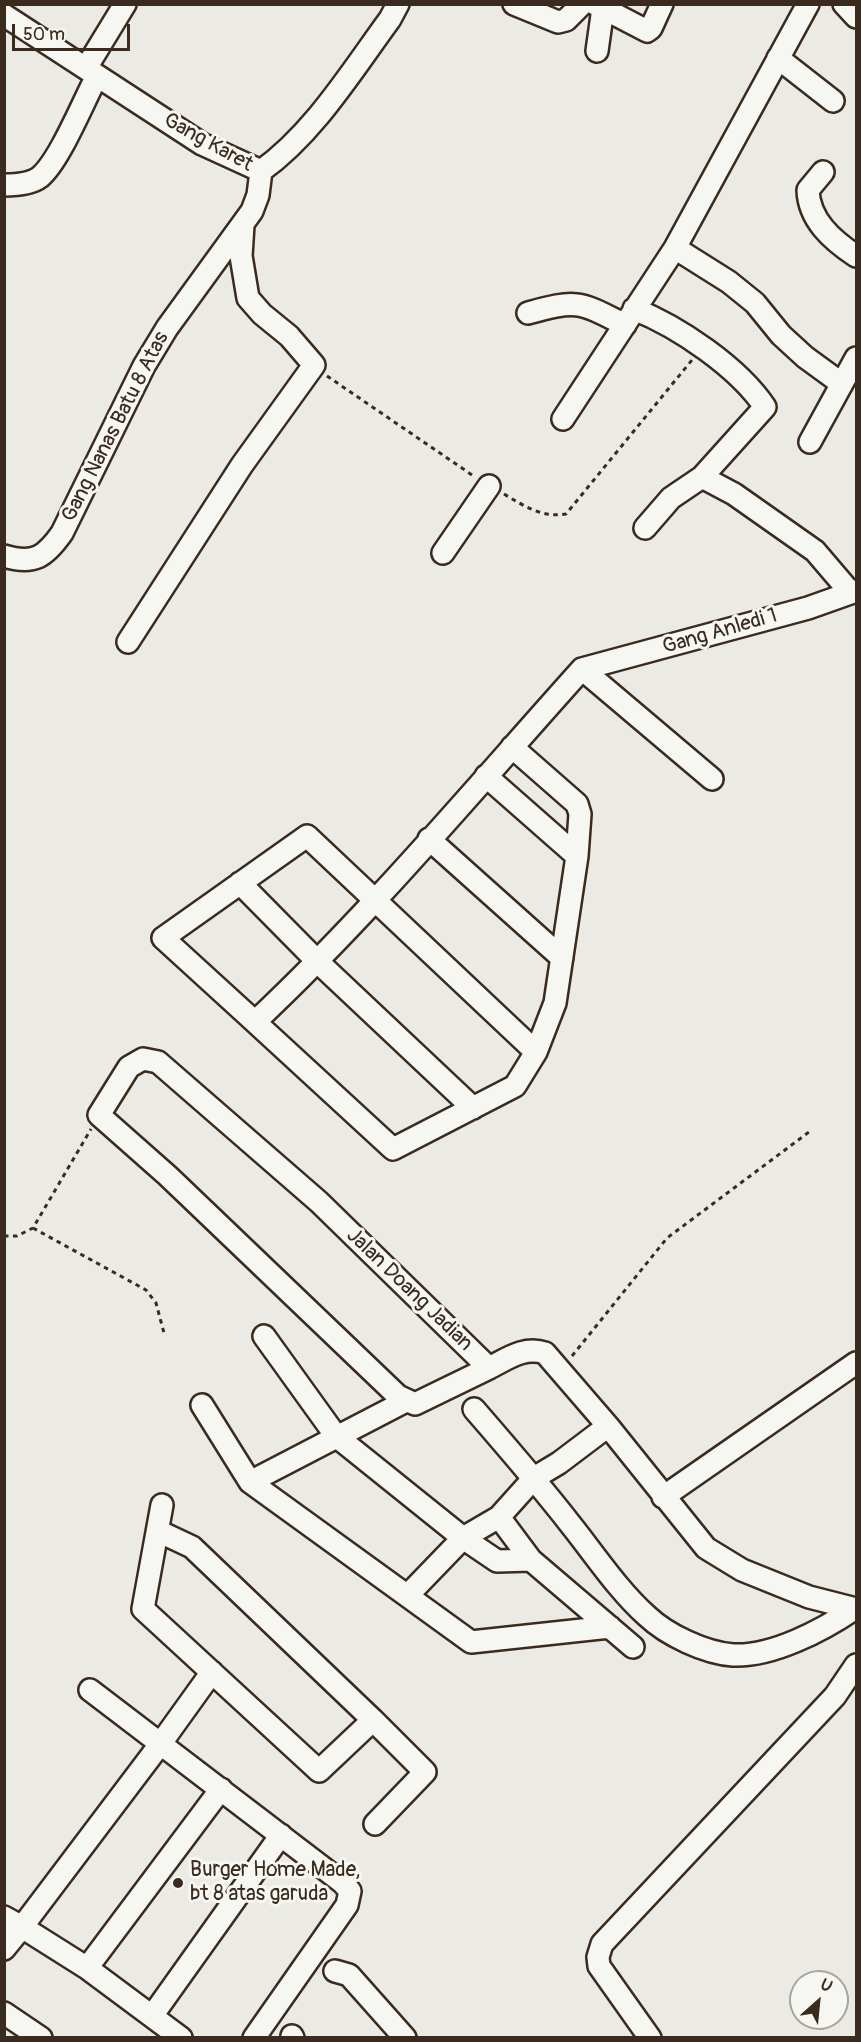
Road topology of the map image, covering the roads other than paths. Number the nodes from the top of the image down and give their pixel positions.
1 (125, 4) edge
2 (398, 4) edge
3 (514, 4) edge
4 (662, 4) edge
5 (808, 4) edge
6 (844, 4) edge
7 (593, 6) edge
8 (4, 15) edge
9 (856, 17) edge
10 (597, 51) dead end
11 (777, 58) junction
12 (92, 72) junction
13 (833, 101) dead end
14 (261, 171) junction
15 (823, 172) dead end
16 (4, 185) edge
17 (243, 225) junction
18 (675, 248) junction
19 (856, 256) edge
20 (528, 313) dead end
21 (630, 317) junction
22 (856, 358) edge
23 (842, 384) junction
24 (563, 419) dead end
25 (810, 442) dead end
26 (702, 477) junction
27 (489, 486) road end
28 (645, 528) dead end
29 (443, 553) dead end
30 (4, 556) edge
31 (853, 592) edge
32 (128, 642) dead end
33 (582, 669) junction
34 (512, 747) junction
35 (486, 776) junction
36 (712, 779) dead end
37 (429, 839) junction
38 (577, 856) junction
39 (240, 883) junction
40 (374, 899) junction
41 (562, 958) junction
42 (318, 962) junction
43 (255, 1022) junction
44 (536, 1052) junction
45 (473, 1108) junction
46 (264, 1336) dead end
47 (856, 1363) edge
48 (489, 1368) junction
49 (406, 1401) junction
50 (202, 1405) dead end
51 (474, 1409) dead end
52 (608, 1426) junction
53 (336, 1436) junction
54 (534, 1478) junction
55 (250, 1482) junction
56 (663, 1497) junction
57 (162, 1505) dead end
58 (499, 1517) junction
59 (158, 1531) junction
60 (463, 1538) junction
61 (531, 1560) junction
62 (408, 1595) junction
63 (855, 1609) edge
64 (610, 1627) junction
65 (633, 1647) dead end
66 (856, 1665) edge
67 (212, 1671) junction
68 (90, 1690) dead end
69 (373, 1720) junction
70 (161, 1743) junction
71 (221, 1789) junction
72 (375, 1824) dead end
73 (281, 1835) junction
74 (13, 1922) edge
75 (4, 1948) edge
76 (87, 1968) junction
77 (335, 1971) dead end
78 (4, 2013) edge
79 (152, 2016) junction
80 (41, 2037) edge
81 (181, 2037) edge
82 (254, 2037) edge
83 (405, 2037) edge
84 (650, 2037) edge

1 - 12 street
2 - 14 street, Gang Karet
3 - 7 street
4 - 7 street
5 - 11 street
6 - 9 street
7 - 10 street
8 - 12 street, Gang Karet
11 - 13 street
11 - 18 street
12 - 14 street, Gang Karet
12 - 16 street
14 - 17 street, Gang Nanas Batu 8 Atas
15 - 19 street
17 - 30 street, Gang Nanas Batu 8 Atas
17 - 32 street
18 - 21 street
18 - 23 street
20 - 21 street
21 - 24 street
21 - 26 street
22 - 23 street
23 - 25 street
26 - 28 street
26 - 31 street
27 - 29 street
31 - 33 street, Gang Anledi 1
33 - 34 street
33 - 36 street
34 - 35 street
34 - 38 street
35 - 37 street
35 - 38 street
37 - 40 street
37 - 41 street
38 - 41 street
39 - 40 street
39 - 42 street
39 - 43 street
40 - 42 street
40 - 44 street
41 - 44 street
42 - 43 street
42 - 45 street
43 - 45 street
44 - 45 street
46 - 53 street
47 - 56 street
48 - 49 street
48 - 49 street, Jalan Doang Jadian
48 - 52 street, Jalan Doang Jadian
49 - 53 street
50 - 55 street
51 - 54 street
52 - 54 street
52 - 56 street, Jalan Doang Jadian
53 - 55 street
53 - 60 street
54 - 58 street
54 - 63 street
55 - 62 street
56 - 63 street, Jalan Doang Jadian
57 - 59 street
58 - 60 street
58 - 61 street
59 - 67 street
59 - 69 street
60 - 61 street
60 - 62 street
61 - 64 street
62 - 64 street
64 - 65 street
66 - 84 street
67 - 69 street
67 - 70 street
68 - 70 street
69 - 72 street
70 - 71 street
70 - 74 street
71 - 73 street
71 - 76 street
73 - 79 street
73 - 82 street
74 - 75 street
74 - 76 street
76 - 79 street
77 - 83 street
78 - 80 street
79 - 81 street

